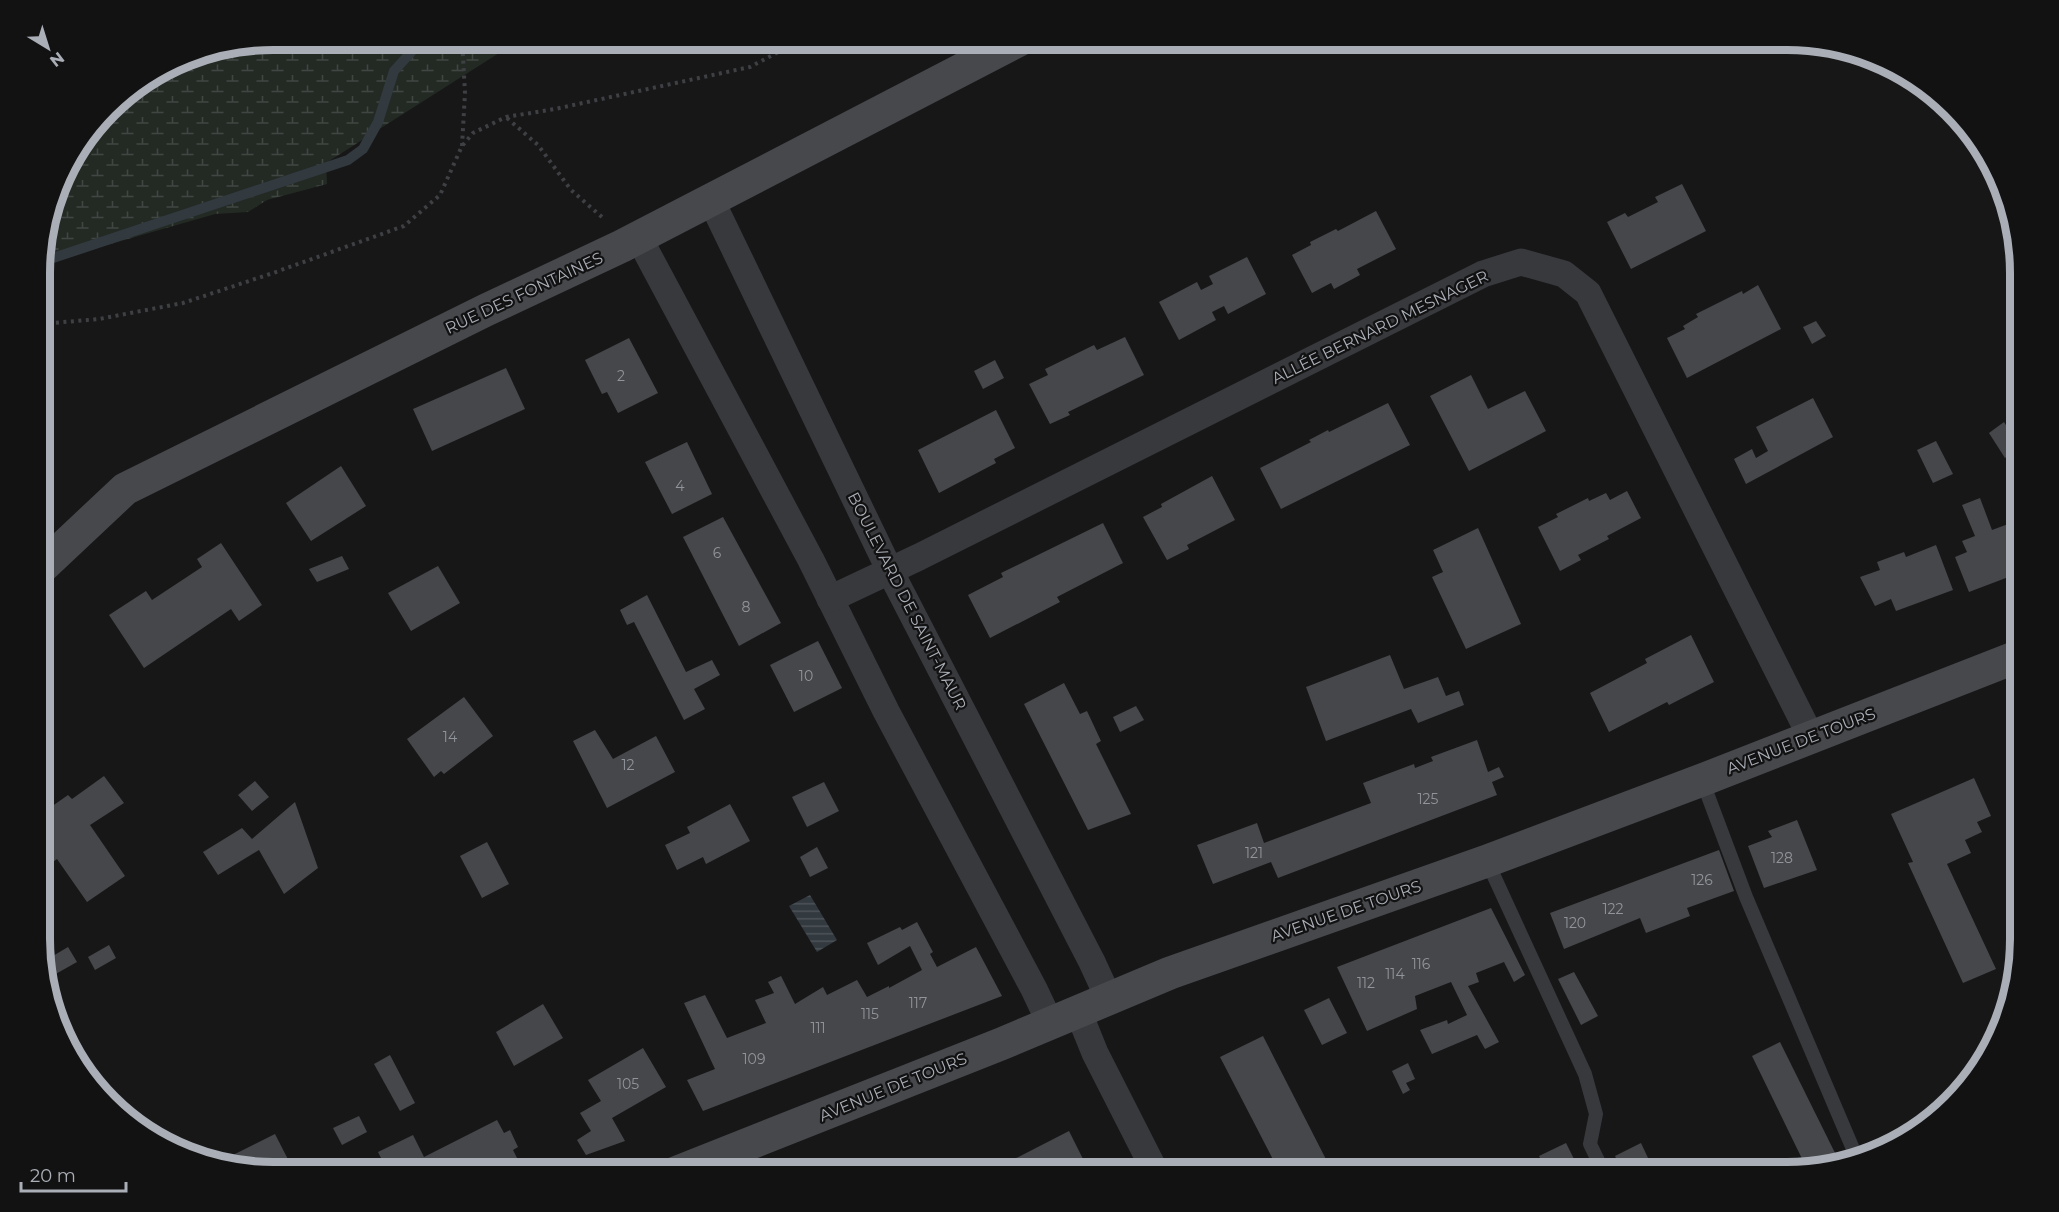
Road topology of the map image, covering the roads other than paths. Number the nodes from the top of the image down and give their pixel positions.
1 (1000, 50) edge
2 (711, 200) junction
3 (639, 238) junction
4 (50, 560) edge
5 (890, 571) junction
6 (830, 599) junction
7 (2010, 659) edge
8 (1810, 737) junction
9 (1702, 780) junction
10 (1487, 861) junction
11 (1109, 999) junction
12 (1064, 1017) junction
13 (1855, 1152) edge
14 (702, 1162) edge
15 (1150, 1162) edge
16 (1599, 1162) edge

1 - 2 main road, RUE DES FONTAINES
2 - 3 main road, RUE DES FONTAINES
2 - 5 street, BOULEVARD DE SAINT-MAUR
3 - 4 main road, RUE DES FONTAINES
3 - 6 street
5 - 6 street, ALLÉE BERNARD MESNAGER
5 - 8 street, ALLÉE BERNARD MESNAGER
5 - 11 street, BOULEVARD DE SAINT-MAUR
6 - 12 street
7 - 8 main road, AVENUE DE TOURS
8 - 9 main road, AVENUE DE TOURS
9 - 10 main road, AVENUE DE TOURS
9 - 13 lane
10 - 11 main road, AVENUE DE TOURS
10 - 16 lane
11 - 12 main road, AVENUE DE TOURS
12 - 14 main road, AVENUE DE TOURS
12 - 15 street

